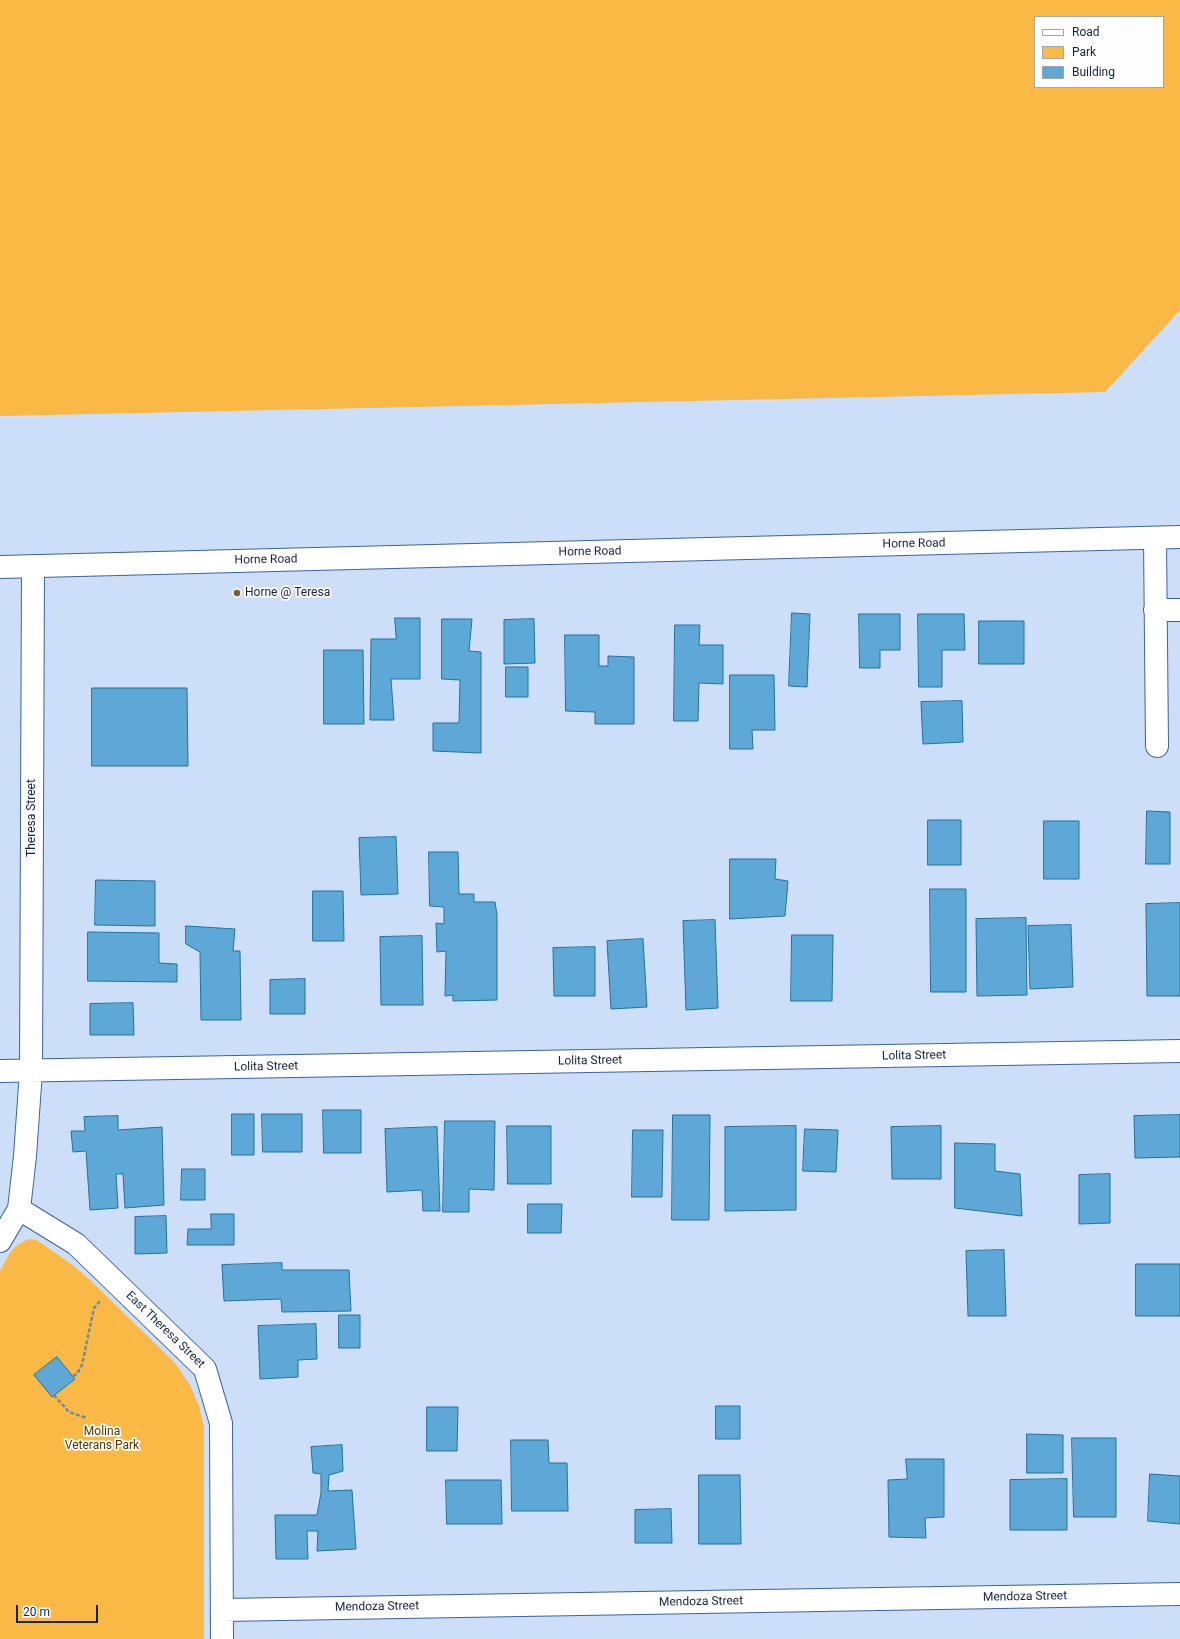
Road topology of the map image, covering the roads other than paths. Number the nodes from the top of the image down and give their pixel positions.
1 (1180, 537) edge
2 (1154, 538) junction
3 (33, 566) junction
4 (0, 567) edge
5 (1155, 610) junction
6 (1180, 610) edge
7 (1156, 746) dead end
8 (1180, 1051) edge
9 (0, 1071) edge
10 (31, 1071) junction
11 (19, 1209) junction
12 (0, 1241) edge
13 (1180, 1594) edge
14 (222, 1610) junction
15 (222, 1639) edge

1 - 2 street, Horne Road
2 - 3 street, Horne Road
2 - 5 street
3 - 4 street, Horne Road
3 - 10 street, Theresa Street
5 - 6 street
5 - 7 street
8 - 10 street, Lolita Street
9 - 10 street, Lolita Street
10 - 11 street
11 - 12 street
11 - 14 street, East Theresa Street
13 - 14 street, Mendoza Street
14 - 15 street, East Theresa Street

